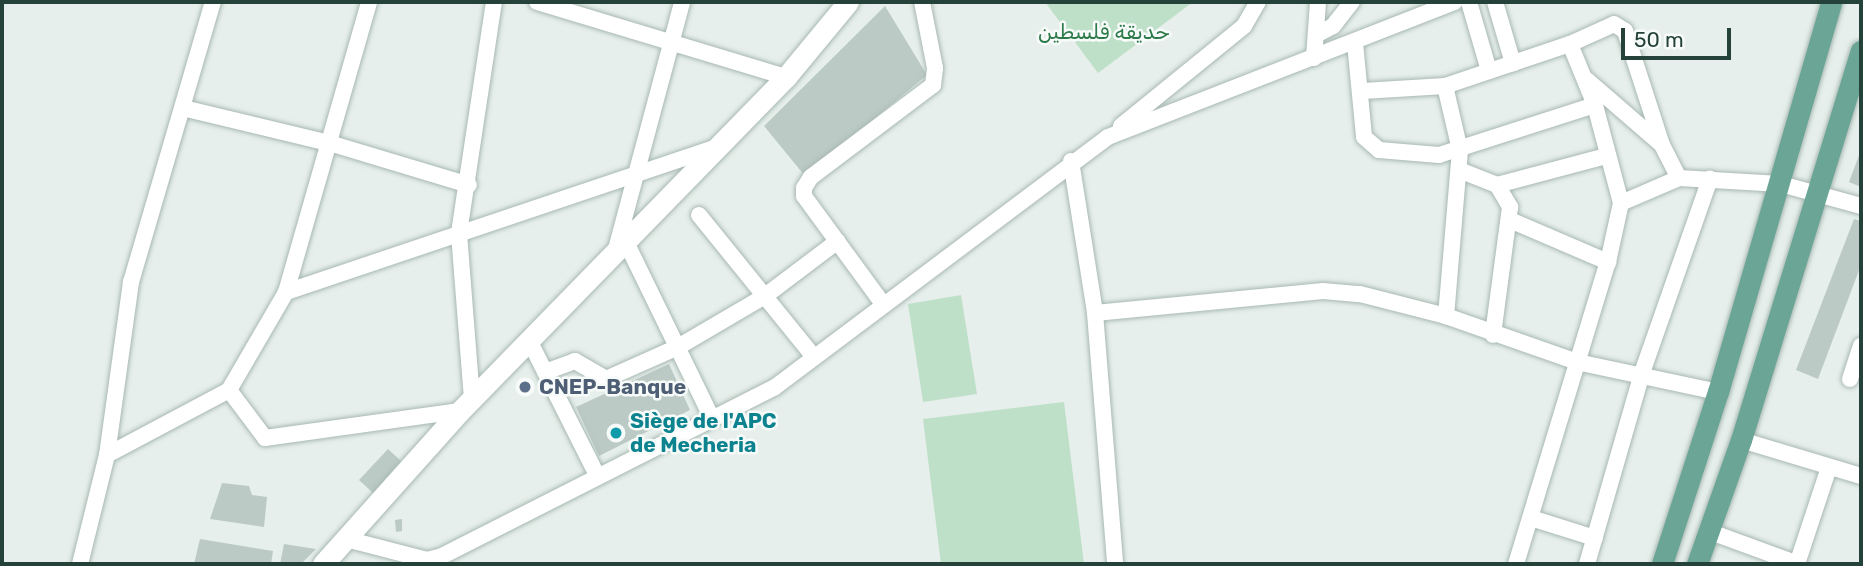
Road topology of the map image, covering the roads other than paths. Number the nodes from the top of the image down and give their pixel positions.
1 (213, 2) edge
2 (369, 2) edge
3 (494, 2) edge
4 (537, 2) edge
5 (682, 2) edge
6 (848, 2) edge
7 (922, 2) edge
8 (1258, 2) edge
9 (1318, 2) edge
10 (1352, 2) edge
11 (1455, 2) edge
12 (1469, 2) edge
13 (1494, 2) edge
14 (1831, 2) edge
15 (1316, 35) junction
16 (1355, 43) junction
17 (670, 44) junction
18 (1570, 44) junction
19 (1861, 51) edge
20 (1314, 58) junction
21 (1513, 63) junction
22 (1489, 71) junction
23 (786, 77) junction
24 (1585, 79) junction
25 (1445, 86) junction
26 (1363, 91) junction
27 (1595, 105) junction
28 (183, 108) junction
29 (1108, 137) junction
30 (329, 144) junction
31 (1662, 145) junction
32 (712, 149) junction
33 (1460, 149) junction
34 (1606, 156) junction
35 (1071, 161) junction
36 (1459, 170) junction
37 (634, 175) junction
38 (1679, 178) junction
39 (1710, 179) junction
40 (1781, 184) junction
41 (469, 185) junction
42 (1497, 185) junction
43 (1818, 192) junction
44 (1621, 203) junction
45 (1861, 206) edge
46 (699, 215) dead end
47 (1510, 220) junction
48 (459, 233) junction
49 (838, 241) junction
50 (620, 244) junction
51 (1608, 262) junction
52 (286, 292) junction
53 (765, 296) junction
54 (883, 304) junction
55 (1094, 313) junction
56 (1446, 316) junction
57 (1493, 335) junction
58 (529, 340) junction
59 (1861, 346) edge
60 (678, 347) junction
61 (814, 357) junction
62 (1577, 362) junction
63 (545, 372) junction
64 (1642, 373) junction
65 (1850, 379) dead end
66 (229, 390) junction
67 (1718, 392) junction
68 (466, 405) junction
69 (712, 418) junction
70 (1741, 440) junction
71 (107, 455) junction
72 (1829, 467) junction
73 (597, 475) junction
74 (1861, 476) edge
75 (1531, 518) junction
76 (1708, 531) junction
77 (1595, 538) junction
78 (333, 555) edge
79 (80, 564) edge
80 (1115, 564) edge
81 (1516, 564) edge
82 (1587, 564) edge
83 (1662, 564) edge
84 (1697, 564) edge
85 (1797, 564) edge

1 - 28 street
2 - 30 street
3 - 41 street
4 - 17 street
5 - 17 street
6 - 23 main road
7 - 49 street
8 - 29 street
9 - 15 street
10 - 15 street
11 - 16 street
12 - 22 street
13 - 21 street
14 - 40 main road
15 - 20 street
16 - 20 street
16 - 26 street
17 - 23 street
17 - 37 street
18 - 21 street
18 - 24 street
18 - 31 street
19 - 43 main road
20 - 29 street
21 - 22 street
22 - 25 street
23 - 32 main road
24 - 27 street
24 - 31 street
25 - 26 street
25 - 33 street
26 - 33 street
27 - 33 street
27 - 34 street
28 - 30 street
28 - 71 street
29 - 35 street
30 - 41 street
30 - 52 street
31 - 38 street
32 - 37 street
32 - 50 main road
33 - 36 street
34 - 42 street
34 - 44 street
35 - 54 street
35 - 55 street
36 - 42 street
36 - 56 street
37 - 48 street
37 - 50 street
38 - 39 street
38 - 44 street
39 - 40 street
39 - 64 street
40 - 43 street
40 - 67 main road
41 - 48 street
42 - 47 street
43 - 45 street
43 - 70 main road
44 - 51 street
46 - 53 street
47 - 51 street
47 - 57 street
48 - 52 street
48 - 68 street
49 - 53 street
49 - 54 street
50 - 58 main road
50 - 60 street
51 - 62 street
52 - 66 street
53 - 60 street
53 - 61 street
54 - 61 street
55 - 56 street
55 - 80 street
56 - 57 street
57 - 62 street
58 - 63 street
58 - 68 main road
59 - 65 street
60 - 63 street
60 - 69 street
61 - 69 street
62 - 64 street
62 - 75 street
63 - 73 street
64 - 67 street
64 - 77 street
66 - 68 street
66 - 71 street
67 - 83 main road
68 - 78 main road
69 - 73 street
70 - 72 street
70 - 76 main road
71 - 79 street
72 - 74 street
72 - 85 street
73 - 78 street
75 - 77 street
75 - 81 street
76 - 84 main road
76 - 85 street
77 - 82 street

